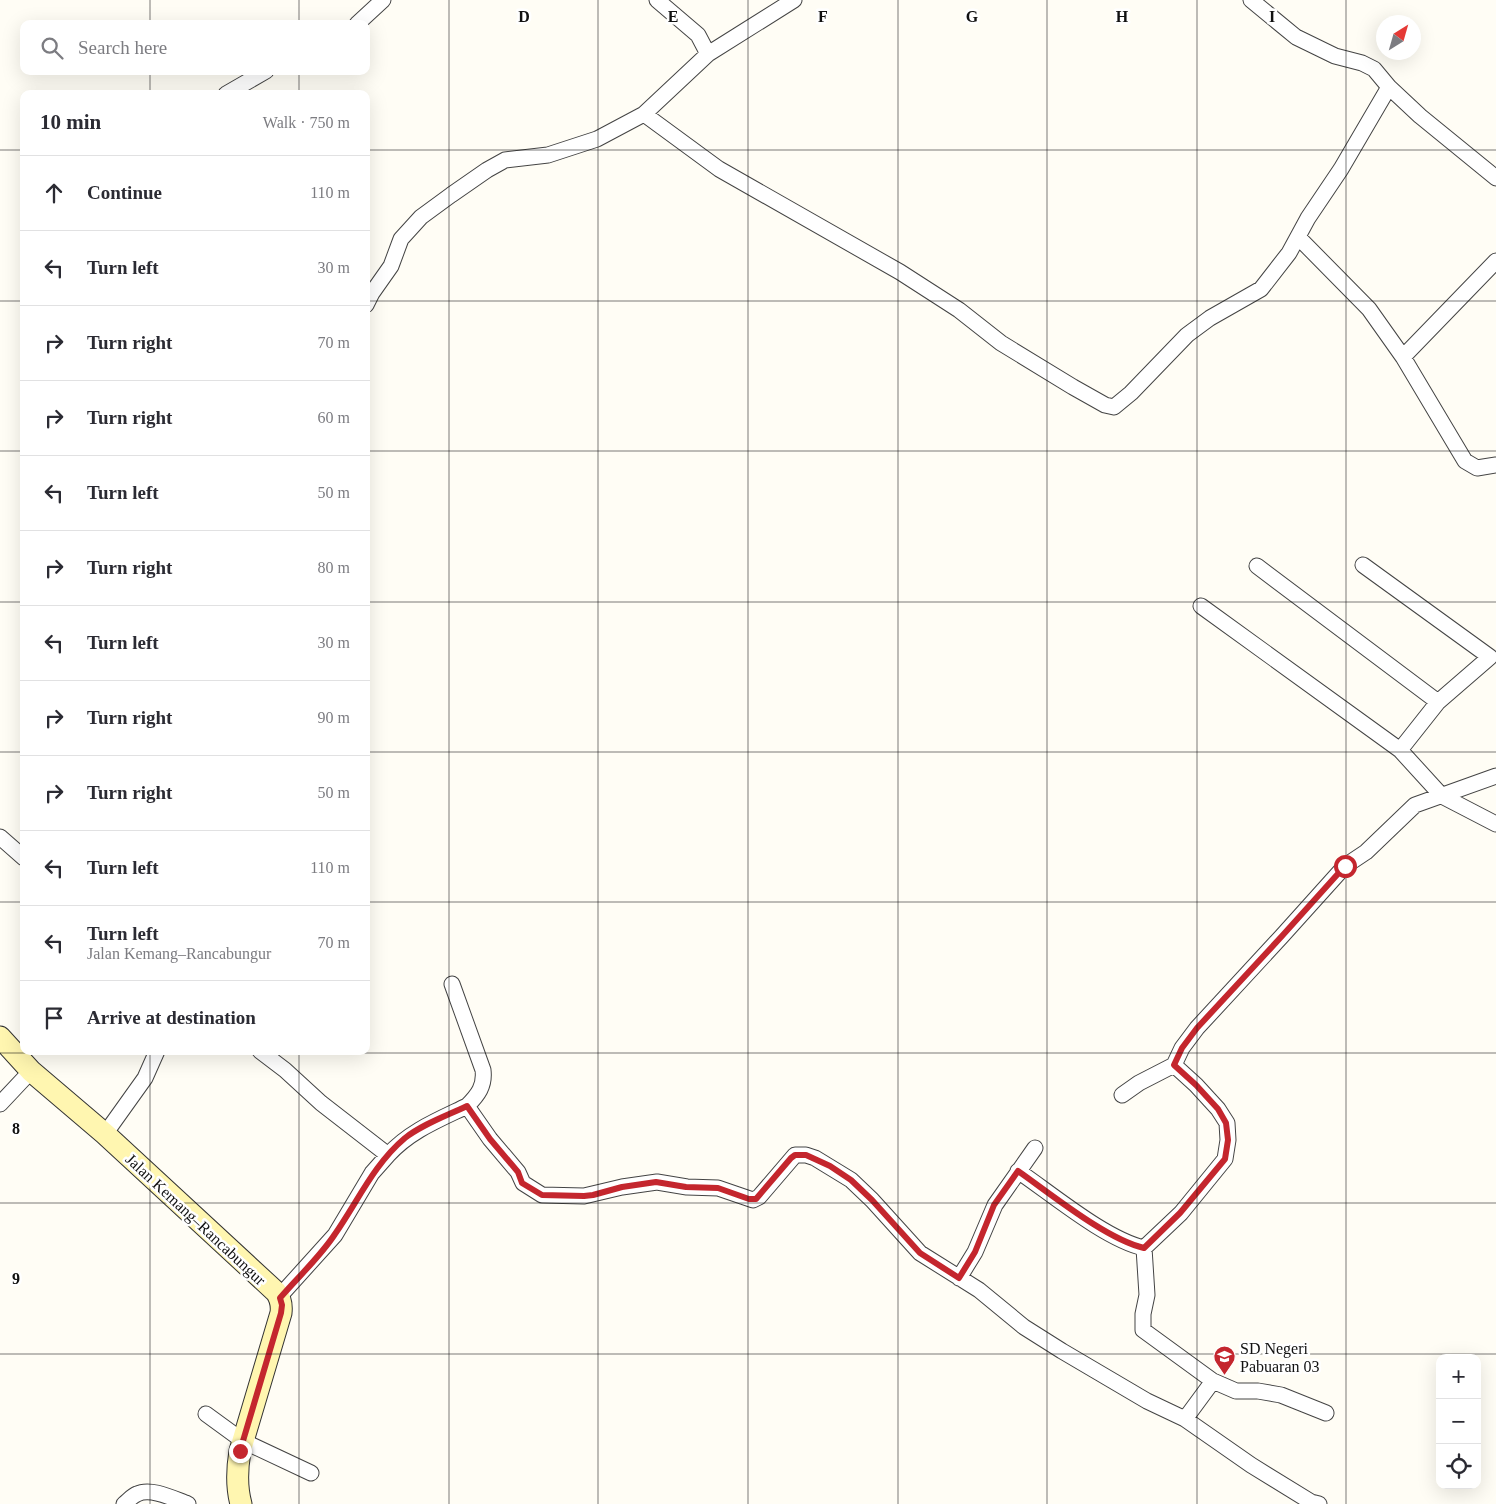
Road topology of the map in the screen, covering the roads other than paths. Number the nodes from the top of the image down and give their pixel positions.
1 (383, 0) edge
2 (657, 0) edge
3 (794, 0) edge
4 (1251, 0) edge
5 (361, 20) edge
6 (708, 54) junction
7 (259, 75) edge
8 (1389, 87) junction
9 (233, 90) edge
10 (644, 114) junction
11 (1496, 178) edge
12 (1298, 237) junction
13 (1496, 261) edge
14 (370, 297) edge
15 (1403, 357) junction
16 (1496, 465) edge
17 (1363, 565) dead end
18 (1257, 566) dead end
19 (1201, 606) dead end
20 (1438, 702) junction
21 (1400, 750) junction
22 (1496, 776) edge
23 (1442, 796) junction
24 (1496, 824) edge
25 (0, 837) edge
26 (20, 854) edge
27 (452, 984) dead end
28 (0, 1037) edge
29 (155, 1055) edge
30 (265, 1055) edge
31 (1174, 1065) junction
32 (31, 1071) junction
33 (1122, 1095) dead end
34 (0, 1104) edge
35 (467, 1106) junction
36 (105, 1134) junction
37 (1036, 1148) dead end
38 (388, 1155) junction
39 (1018, 1171) junction
40 (1144, 1248) junction
41 (959, 1278) junction
42 (280, 1298) junction
43 (1213, 1381) junction
44 (1326, 1413) dead end
45 (206, 1414) dead end
46 (1185, 1419) junction
47 (242, 1441) junction
48 (311, 1473) dead end
49 (124, 1504) edge
50 (188, 1504) edge
51 (241, 1504) edge
52 (1319, 1504) edge

1 - 5 street
2 - 6 street
3 - 6 street
4 - 8 street
6 - 10 street
7 - 9 street
8 - 11 street
8 - 12 street
10 - 12 street
10 - 14 street
12 - 15 street
13 - 15 street
15 - 16 street
17 - 20 street
18 - 20 street
19 - 21 street
20 - 21 street
21 - 23 street
22 - 23 street
23 - 24 street
23 - 31 street
25 - 26 street
27 - 35 street
28 - 32 street, Jalan Kemang–Rancabungur
29 - 36 street
30 - 38 street
31 - 33 street
31 - 40 street
32 - 34 street
32 - 36 street, Jalan Kemang–Rancabungur
35 - 38 street
35 - 41 street
36 - 42 street, Jalan Kemang–Rancabungur
37 - 39 street
38 - 42 street
39 - 40 street
39 - 41 street
40 - 43 street
41 - 46 street
42 - 47 street, Jalan Kemang–Rancabungur
43 - 44 street
43 - 46 street
45 - 47 street
46 - 52 street
47 - 48 street
47 - 51 street, Jalan Kemang–Rancabungur
49 - 50 street

